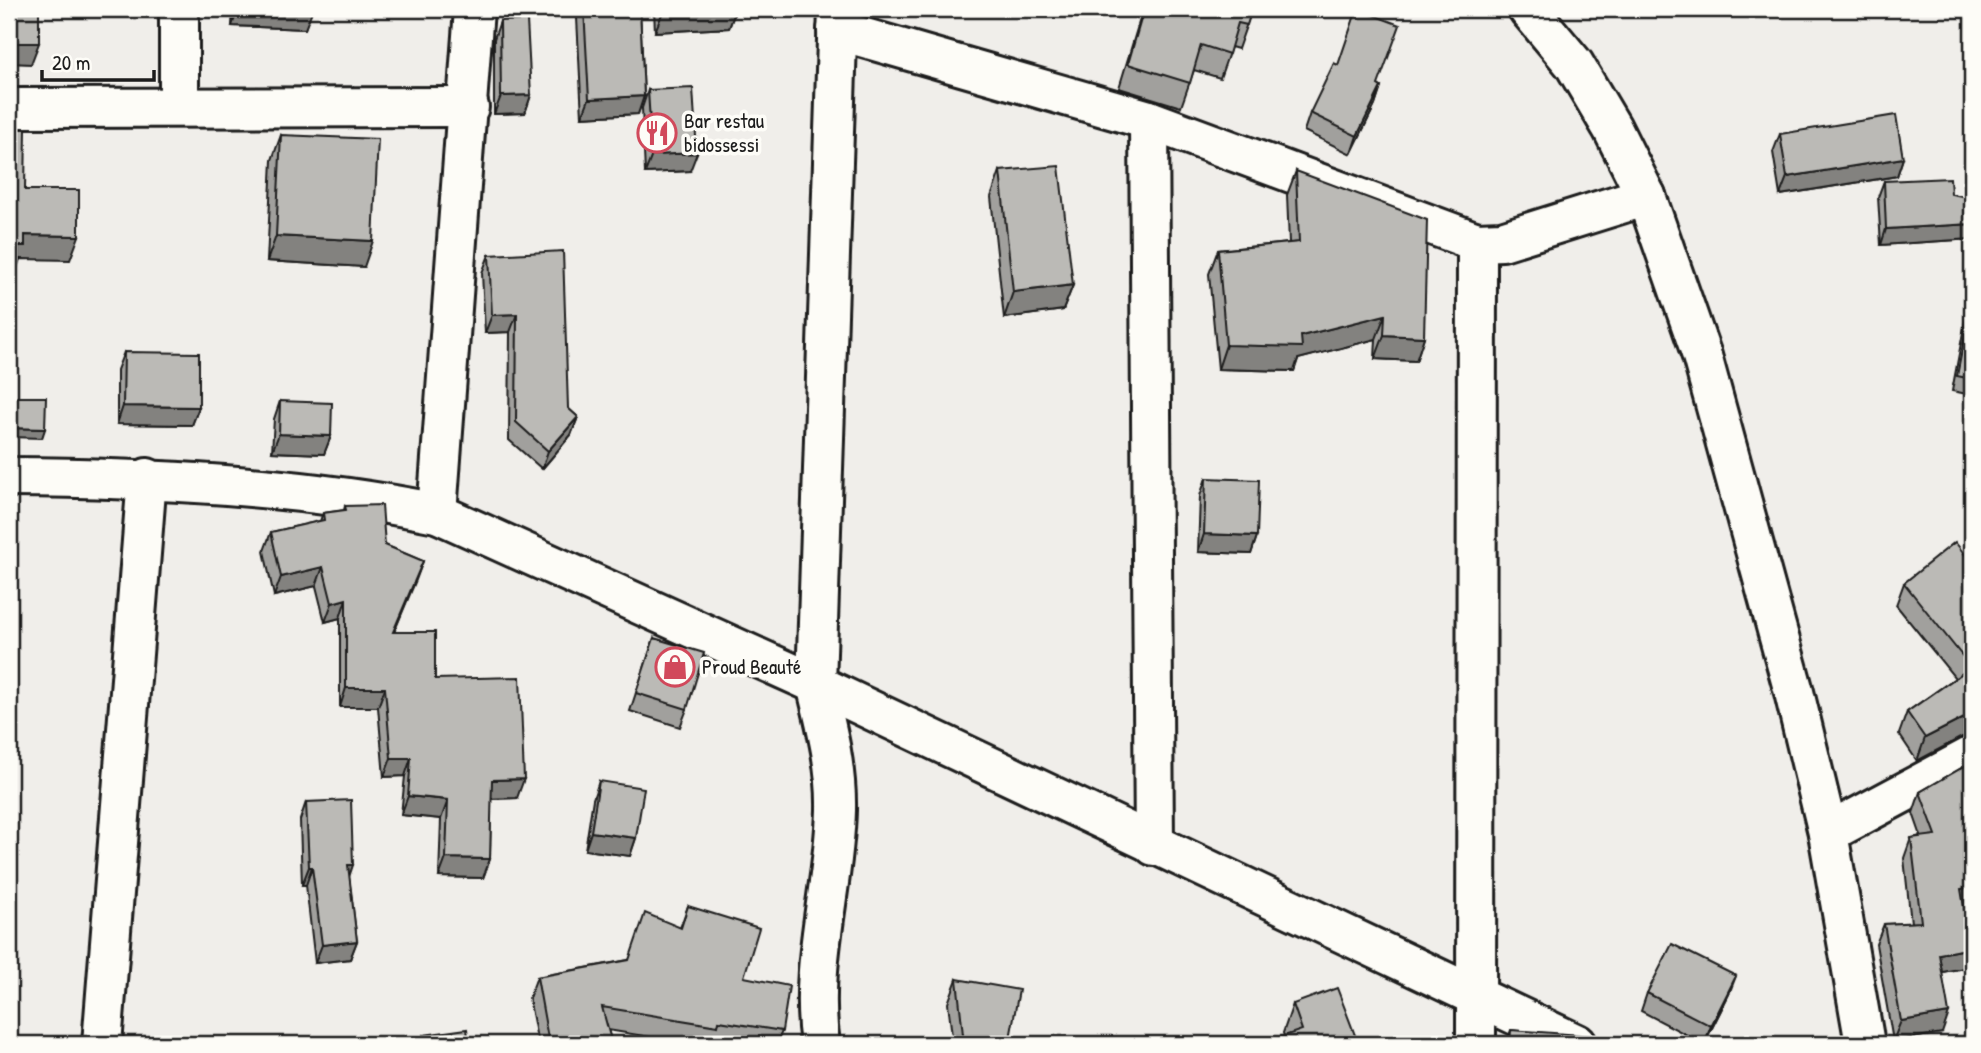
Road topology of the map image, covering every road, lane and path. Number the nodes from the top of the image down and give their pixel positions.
1 (179, 9) edge
2 (474, 9) edge
3 (1528, 9) edge
4 (837, 19) edge
5 (179, 106) junction
6 (469, 107) junction
7 (9, 108) edge
8 (1149, 120) junction
9 (1646, 196) junction
10 (1477, 242) junction
11 (9, 477) edge
12 (147, 478) junction
13 (437, 513) junction
14 (816, 684) junction
15 (1972, 756) edge
16 (1828, 833) junction
17 (1154, 846) junction
18 (1477, 999) junction
19 (102, 1044) edge
20 (820, 1044) edge
21 (1476, 1044) edge
22 (1577, 1044) edge
23 (1865, 1044) edge

1 - 5 street
2 - 6 street
3 - 9 street
4 - 8 street
4 - 14 street
5 - 6 street
5 - 7 street
6 - 13 street
8 - 10 street
8 - 17 street
9 - 10 street
9 - 16 street
10 - 18 street
11 - 12 street
12 - 13 street
12 - 19 street
13 - 14 street
14 - 17 street
14 - 20 street
15 - 16 street
16 - 23 street
17 - 18 street
18 - 21 street
18 - 22 street

